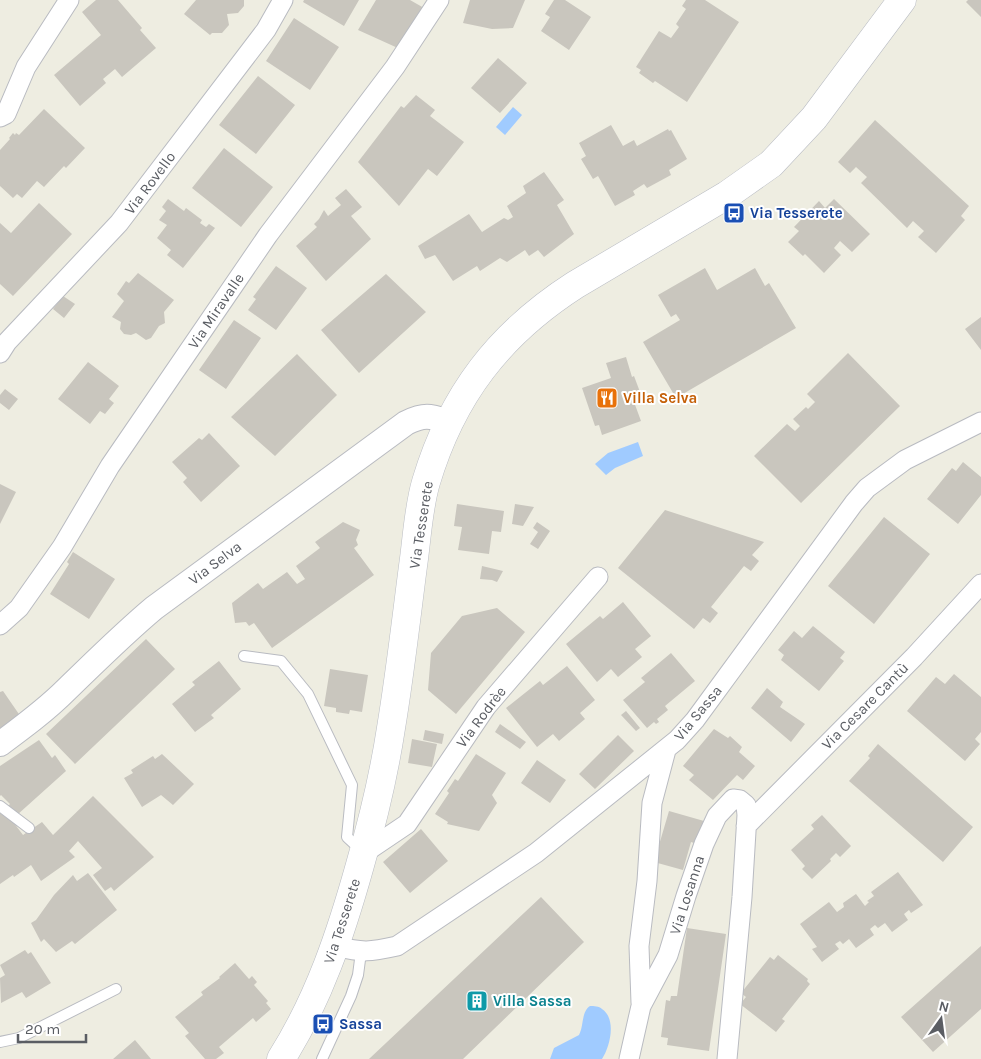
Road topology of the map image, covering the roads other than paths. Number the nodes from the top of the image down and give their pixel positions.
1 (69, 0) edge
2 (283, 0) edge
3 (439, 0) edge
4 (902, 0) edge
5 (0, 117) edge
6 (0, 353) edge
7 (449, 422) junction
8 (981, 422) edge
9 (598, 577) dead end
10 (981, 584) edge
11 (0, 626) edge
12 (244, 656) dead end
13 (0, 744) edge
14 (666, 750) junction
15 (0, 806) edge
16 (746, 826) junction
17 (29, 828) dead end
18 (364, 853) junction
19 (348, 949) junction
20 (116, 989) dead end
21 (641, 1006) junction
22 (0, 1042) edge
23 (281, 1059) edge
24 (322, 1059) edge
25 (629, 1059) edge
26 (727, 1059) edge

1 - 5 street
2 - 6 street, Via Rovello
3 - 11 street, Via Miravalle
4 - 7 main road, Via Tesserete
7 - 13 street, Via Selva
7 - 18 main road, Via Tesserete
8 - 14 street, Via Sassa
9 - 18 street, Via Rodrèe
10 - 16 street, Via Cesare Cantù
12 - 18 lane
14 - 19 street, Via Sassa
14 - 21 street
15 - 17 lane
16 - 21 street, Via Losanna
16 - 26 street, Via Losanna
18 - 19 main road, Via Tesserete
19 - 23 main road, Via Tesserete
19 - 24 lane
20 - 22 lane
21 - 25 street

